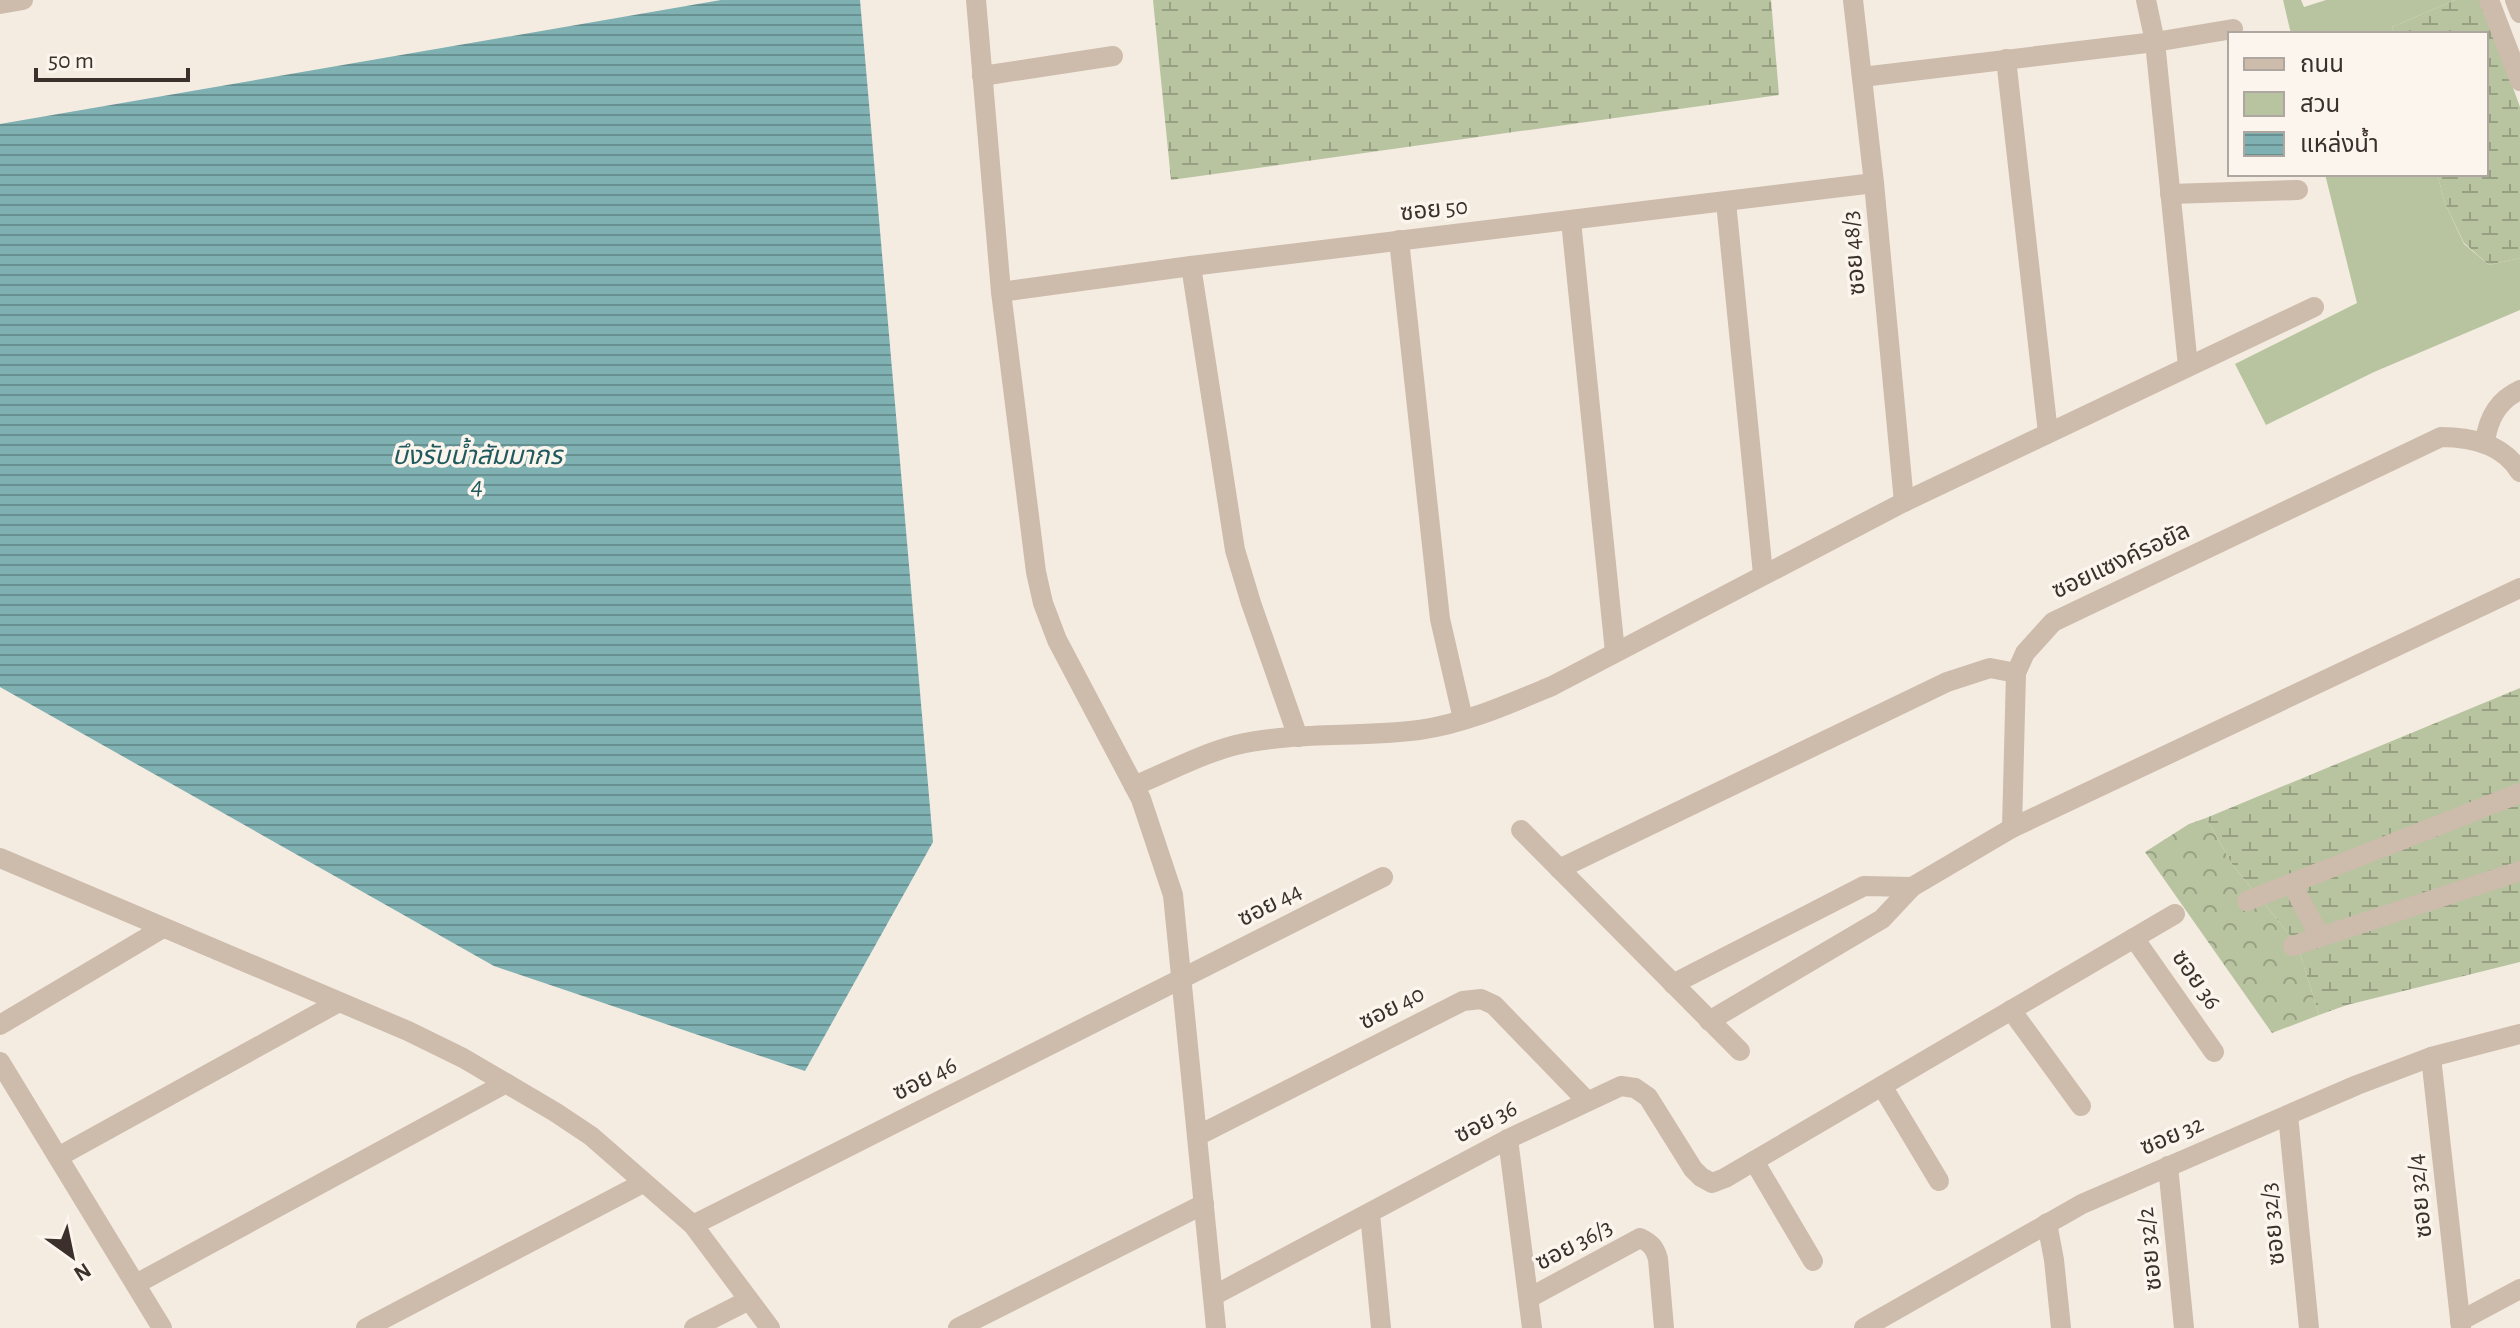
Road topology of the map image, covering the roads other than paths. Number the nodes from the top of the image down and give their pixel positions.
1 (23, 0) edge
2 (976, 0) edge
3 (1853, 0) edge
4 (2146, 0) edge
5 (2489, 0) edge
6 (0, 4) edge
7 (2233, 29) dead end
8 (2155, 42) junction
9 (1113, 56) dead end
10 (2006, 59) junction
11 (982, 76) junction
12 (1862, 77) junction
13 (2520, 81) edge
14 (1874, 183) junction
15 (2298, 190) dead end
16 (2170, 194) junction
17 (1726, 202) junction
18 (1571, 221) junction
19 (1399, 240) junction
20 (1191, 266) junction
21 (1001, 292) junction
22 (2314, 307) dead end
23 (2188, 366) junction
24 (2520, 390) edge
25 (2048, 433) junction
26 (2485, 442) junction
27 (2518, 465) edge
28 (1904, 502) junction
29 (1763, 574) junction
30 (2520, 588) edge
31 (1615, 652) junction
32 (2016, 673) junction
33 (1463, 719) junction
34 (1298, 737) junction
35 (1134, 786) junction
36 (2520, 793) edge
37 (2012, 828) junction
38 (1521, 830) dead end
39 (0, 858) edge
40 (1559, 869) junction
41 (2520, 871) edge
42 (1383, 877) dead end
43 (2292, 884) junction
44 (1912, 887) junction
45 (2247, 901) dead end
46 (2175, 914) dead end
47 (163, 928) junction
48 (2320, 937) junction
49 (2134, 938) junction
50 (2293, 946) dead end
51 (1180, 980) junction
52 (1673, 984) junction
53 (339, 1002) junction
54 (2011, 1010) junction
55 (1709, 1021) junction
56 (0, 1025) edge
57 (2520, 1034) edge
58 (1740, 1051) dead end
59 (2214, 1052) dead end
60 (2431, 1057) junction
61 (0, 1062) edge
62 (506, 1083) junction
63 (1882, 1086) junction
64 (1587, 1101) junction
65 (2081, 1106) dead end
66 (2288, 1115) junction
67 (1197, 1136) junction
68 (1508, 1139) junction
69 (58, 1157) junction
70 (1754, 1161) junction
71 (2168, 1166) junction
72 (1939, 1181) dead end
73 (643, 1183) junction
74 (1204, 1204) junction
75 (1370, 1214) junction
76 (2047, 1223) junction
77 (693, 1225) junction
78 (1813, 1261) dead end
79 (136, 1284) junction
80 (2520, 1289) edge
81 (1213, 1296) junction
82 (1529, 1298) junction
83 (749, 1300) junction
84 (1904, 1306) junction
85 (2460, 1324) edge
86 (162, 1328) edge
87 (366, 1328) edge
88 (694, 1328) edge
89 (770, 1328) edge
90 (958, 1328) edge
91 (1216, 1328) edge
92 (1381, 1328) edge
93 (1532, 1328) edge
94 (1664, 1328) edge
95 (1864, 1328) edge
96 (1906, 1328) edge
97 (2061, 1328) edge
98 (2184, 1328) edge
99 (2309, 1328) edge

1 - 6 street
2 - 11 street
3 - 12 street, ซอย 48/3
4 - 8 street
5 - 13 street
7 - 8 street
8 - 10 street
8 - 16 street
9 - 11 street
10 - 12 street
10 - 25 street
11 - 21 street
12 - 14 street, ซอย 48/3
14 - 17 street, ซอย 50
14 - 28 street, ซอย 48/3
15 - 16 street
16 - 23 street
17 - 18 street, ซอย 50
17 - 29 street
18 - 19 street, ซอย 50
18 - 31 street
19 - 20 street, ซอย 50
19 - 33 street
20 - 21 street, ซอย 50
20 - 34 street
21 - 35 street
22 - 23 street
23 - 25 street
24 - 26 street
25 - 28 street
26 - 27 street, ซอยแซงค์รอยัล
26 - 32 street, ซอยแซงค์รอยัล
28 - 29 street
29 - 31 street
30 - 37 street
31 - 33 street
32 - 37 street
32 - 40 street
33 - 34 street
34 - 35 street
35 - 51 street
36 - 43 street
37 - 44 street
38 - 40 street
39 - 47 street
40 - 52 street
41 - 48 street
42 - 51 street, ซอย 44
43 - 45 street
43 - 48 street
44 - 52 street
44 - 55 street
46 - 49 street, ซอย 36
47 - 53 street
47 - 56 street
48 - 50 street
49 - 54 street, ซอย 36
49 - 59 street, ซอย 36
51 - 67 street
51 - 77 street, ซอย 46
52 - 55 street
53 - 62 street
53 - 69 street
54 - 63 street, ซอย 36
54 - 65 street
55 - 58 street
57 - 60 street, ซอย 32
60 - 66 street, ซอย 32
60 - 85 street, ซอย 32/4
61 - 69 street
62 - 73 street
62 - 79 street
63 - 70 street, ซอย 36
63 - 72 street
64 - 67 street, ซอย 40
64 - 68 street, ซอย 36
64 - 70 street, ซอย 36
66 - 71 street, ซอย 32
66 - 99 street, ซอย 32/3
67 - 74 street
68 - 75 street, ซอย 36
68 - 82 street
69 - 79 street
70 - 78 street
71 - 76 street, ซอย 32
71 - 98 street, ซอย 32/2
73 - 77 street
73 - 87 street
74 - 81 street
74 - 90 street
75 - 81 street, ซอย 36
75 - 92 street
76 - 84 street, ซอย 32
76 - 97 street
77 - 83 street
79 - 86 street
80 - 85 street
81 - 91 street
82 - 93 street
82 - 94 street, ซอย 36/3
83 - 88 street
83 - 89 street
84 - 95 street, ซอย 32
84 - 96 street

